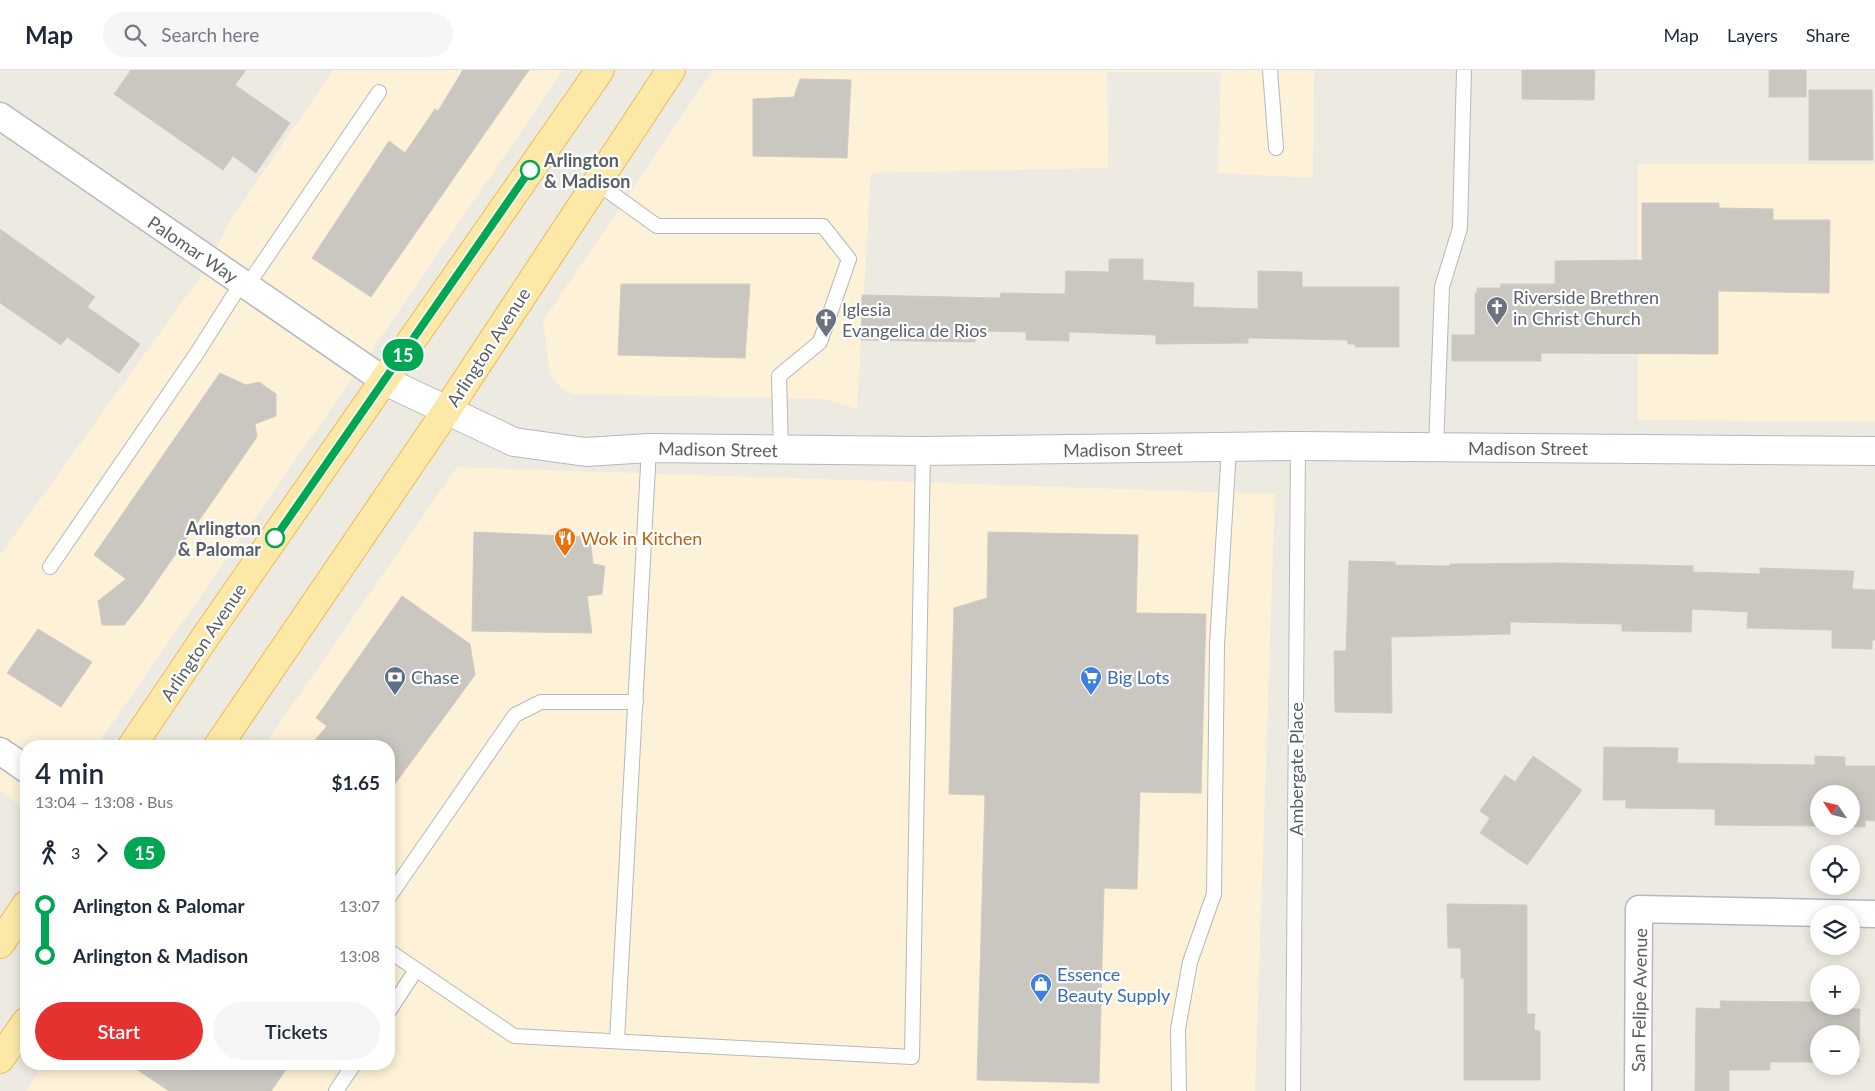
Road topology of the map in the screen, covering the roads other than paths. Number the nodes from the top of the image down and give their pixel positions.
1 (600, 70) edge
2 (672, 70) edge
3 (1270, 70) edge
4 (1464, 70) edge
5 (379, 92) dead end
6 (0, 116) edge
7 (1276, 148) dead end
8 (597, 183) junction
9 (244, 284) junction
10 (385, 381) junction
11 (447, 410) junction
12 (1298, 446) junction
13 (649, 448) junction
14 (1228, 448) junction
15 (1436, 448) junction
16 (781, 449) junction
17 (923, 451) junction
18 (1875, 451) edge
19 (50, 567) dead end
20 (636, 702) junction
21 (136, 740) edge
22 (222, 740) edge
23 (0, 751) edge
24 (20, 766) edge
25 (395, 888) edge
26 (20, 914) edge
27 (1875, 914) edge
28 (0, 944) edge
29 (395, 955) edge
30 (416, 970) junction
31 (395, 1002) edge
32 (20, 1031) edge
33 (617, 1042) junction
34 (0, 1059) edge
35 (350, 1070) edge
36 (336, 1091) edge
37 (1178, 1091) edge
38 (1293, 1091) edge
39 (1638, 1091) edge

1 - 10 main road, Arlington Avenue
2 - 8 main road, Arlington Avenue
3 - 7 lane
4 - 15 lane
5 - 9 lane
6 - 9 street, Palomar Way
8 - 11 main road, Arlington Avenue
8 - 16 lane
9 - 10 street, Palomar Way
9 - 19 lane
10 - 11 main road, Madison Street
10 - 21 main road, Arlington Avenue
11 - 13 main road, Madison Street
11 - 22 main road, Arlington Avenue
12 - 14 main road, Madison Street
12 - 15 main road, Madison Street
12 - 38 lane, Ambergate Place
13 - 16 main road, Madison Street
13 - 20 lane
14 - 17 main road, Madison Street
14 - 37 lane
15 - 18 main road, Madison Street
16 - 17 main road, Madison Street
17 - 33 lane
20 - 25 lane
20 - 33 lane
23 - 24 street
26 - 28 main road
27 - 39 street, San Felipe Avenue
29 - 30 lane
30 - 31 lane
30 - 33 lane
32 - 34 main road
35 - 36 lane

